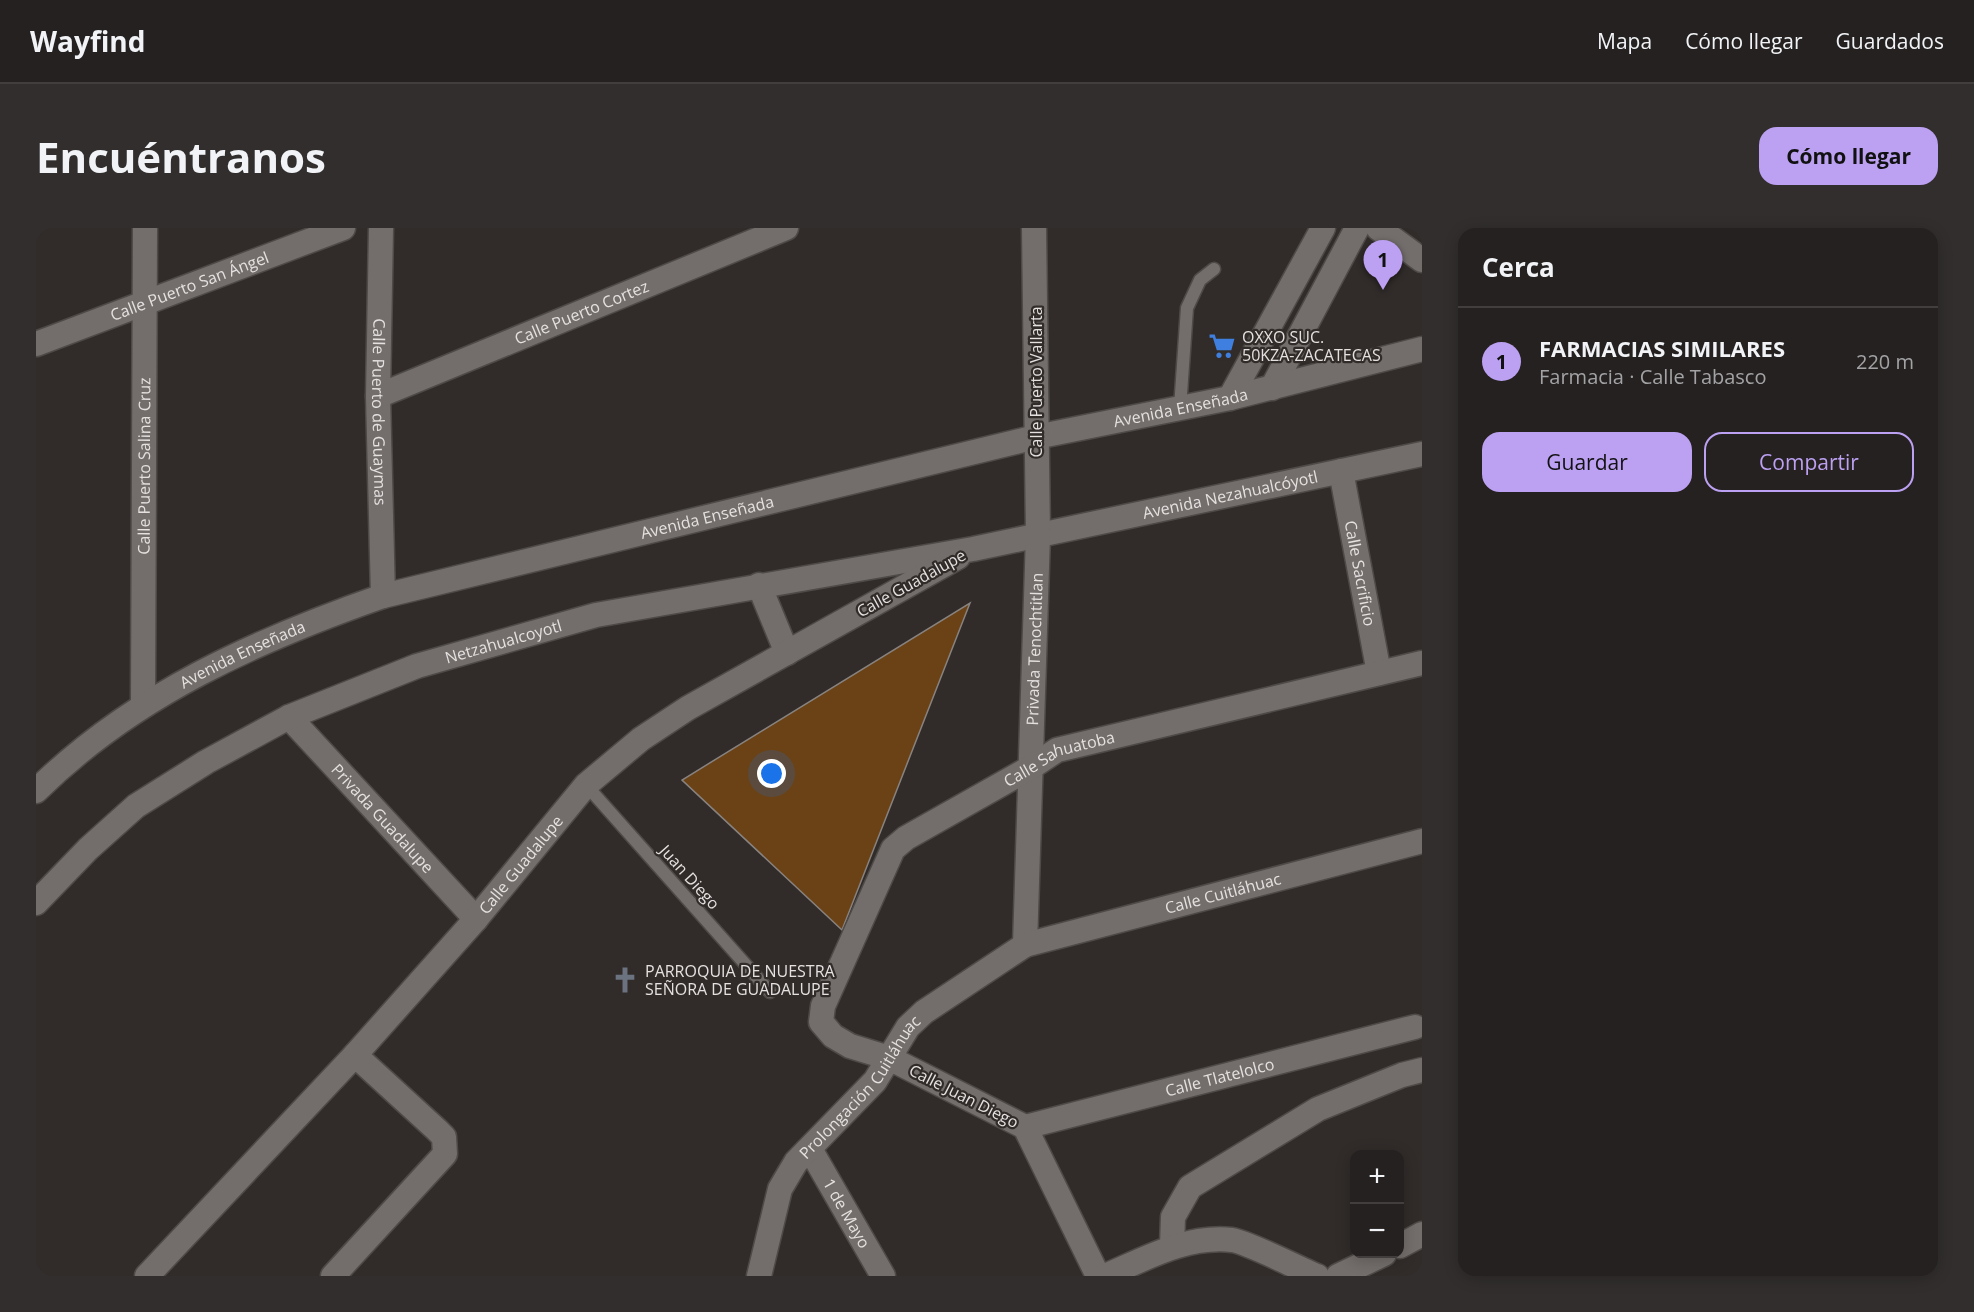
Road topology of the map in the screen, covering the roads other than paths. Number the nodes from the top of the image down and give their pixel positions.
1 (145, 228) edge
2 (343, 228) edge
3 (381, 228) edge
4 (786, 228) edge
5 (1034, 228) edge
6 (1323, 228) edge
7 (1357, 228) edge
8 (1378, 228) edge
9 (1422, 260) edge
10 (1214, 269) dead end
11 (144, 305) junction
12 (36, 344) edge
13 (1422, 349) edge
14 (1272, 388) junction
15 (378, 396) junction
16 (1230, 398) junction
17 (1180, 408) junction
18 (1036, 437) junction
19 (1422, 454) edge
20 (1341, 471) junction
21 (1038, 535) junction
22 (973, 549) junction
23 (759, 585) junction
24 (383, 596) junction
25 (787, 653) junction
26 (1422, 663) edge
27 (1379, 673) junction
28 (143, 704) junction
29 (289, 717) junction
30 (1030, 768) junction
31 (38, 782) edge
32 (586, 785) junction
33 (1422, 841) edge
34 (36, 903) edge
35 (476, 919) junction
36 (1024, 945) junction
37 (770, 992) dead end
38 (821, 1022) joint
39 (1415, 1027) dead end
40 (355, 1055) junction
41 (889, 1058) junction
42 (1422, 1070) edge
43 (1025, 1127) junction
44 (810, 1149) junction
45 (1422, 1234) edge
46 (1404, 1244) edge
47 (1172, 1246) junction
48 (1376, 1258) edge
49 (147, 1276) edge
50 (333, 1276) edge
51 (759, 1276) edge
52 (883, 1276) edge
53 (1098, 1276) edge
54 (1105, 1276) edge
55 (1317, 1276) edge
56 (1338, 1276) edge

1 - 11 street, Calle Puerto Salina Cruz
2 - 11 street, Calle Puerto San Ángel
3 - 15 street, Calle Puerto de Guaymas
4 - 15 street, Calle Puerto Cortez
5 - 18 street, Calle Puerto Vallarta
6 - 16 street
7 - 14 street
8 - 9 street
10 - 17 lane
11 - 12 street, Calle Puerto San Ángel
11 - 28 street, Calle Puerto Salina Cruz
13 - 14 street, Avenida Enseñada
14 - 16 street, Avenida Enseñada
15 - 24 street, Calle Puerto de Guaymas
16 - 17 street, Avenida Enseñada
17 - 18 street, Avenida Enseñada
18 - 21 street, Calle Puerto Vallarta
18 - 24 street, Avenida Enseñada
19 - 20 street, Avenida Nezahualcóyotl
20 - 21 street, Avenida Nezahualcóyotl
20 - 27 street, Calle Sacrificio
21 - 22 street, Netzahualcoyotl
21 - 30 street, Privada Tenochtitlan
22 - 23 street, Netzahualcoyotl
22 - 25 street, Calle Guadalupe
23 - 25 street
23 - 29 street, Netzahualcoyotl
24 - 28 street, Avenida Enseñada
25 - 32 street, Calle Guadalupe
26 - 27 street, Calle Sahuatoba
27 - 30 street, Calle Sahuatoba
28 - 31 street, Avenida Enseñada
29 - 34 street, Netzahualcoyotl
29 - 35 street, Privada Guadalupe
30 - 36 street, Privada Tenochtitlan
30 - 38 street, Calle Sahuatoba
32 - 35 street, Calle Guadalupe
32 - 37 lane, Juan Diego
33 - 36 street, Calle Cuitláhuac
35 - 40 street, Calle Guadalupe
36 - 41 street, Prolongación Cuitláhuac
38 - 41 street, Calle Juan Diego
39 - 43 street, Calle Tlatelolco
40 - 49 street, Calle Guadalupe
40 - 50 street
41 - 43 street, Calle Juan Diego
41 - 44 street, Prolongación Cuitláhuac
42 - 47 street
43 - 53 street, Calle Juan Diego
44 - 51 street, Prolongación Cuitláhuac
44 - 52 street, 1 de Mayo
45 - 46 street
47 - 54 street
47 - 55 street
48 - 56 street

